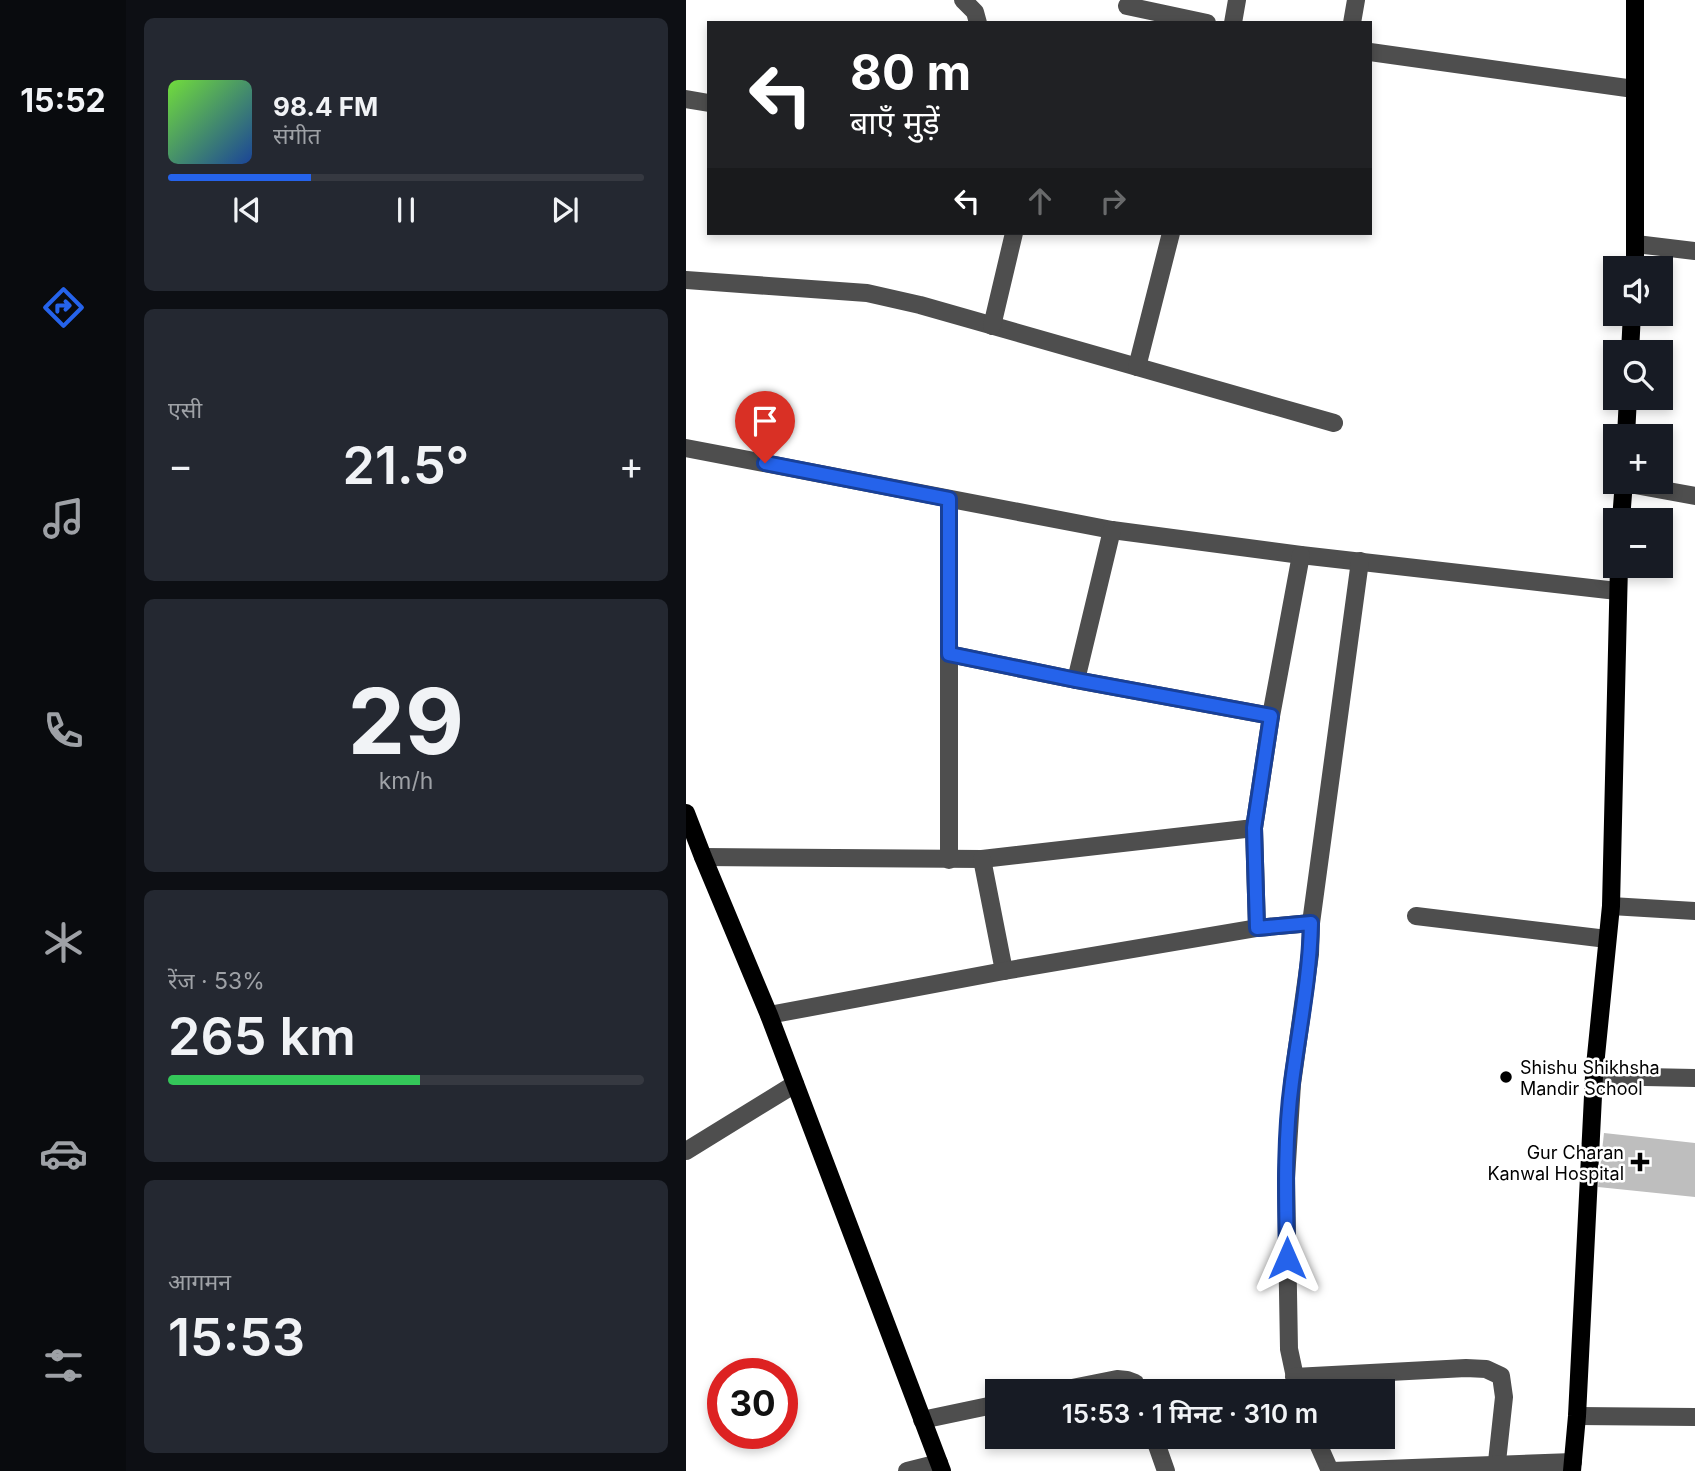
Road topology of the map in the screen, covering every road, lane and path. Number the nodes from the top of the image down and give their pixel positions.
1 (1237, 0) edge
2 (1356, 0) edge
3 (1635, 0) edge
4 (1127, 6) dead end
5 (1198, 21) edge
6 (1233, 21) edge
7 (1352, 21) edge
8 (1372, 52) edge
9 (1634, 89) junction
10 (686, 99) edge
11 (707, 103) edge
12 (1014, 235) edge
13 (1170, 235) edge
14 (1636, 244) junction
15 (1695, 251) edge
16 (1636, 256) edge
17 (686, 280) edge
18 (992, 326) junction
19 (1136, 367) junction
20 (1334, 423) dead end
21 (686, 448) edge
22 (1673, 492) edge
23 (1695, 496) edge
24 (949, 499) junction
25 (1112, 530) junction
26 (1301, 555) junction
27 (1360, 561) junction
28 (1618, 578) edge
29 (1617, 591) junction
30 (949, 654) junction
31 (1076, 680) junction
32 (1271, 716) junction
33 (686, 813) edge
34 (1254, 828) junction
35 (703, 857) junction
36 (982, 859) junction
37 (949, 860) junction
38 (1611, 906) junction
39 (1695, 911) edge
40 (1416, 916) dead end
41 (1311, 923) junction
42 (1257, 928) junction
43 (1607, 939) junction
44 (1004, 971) junction
45 (769, 1015) junction
46 (1594, 1076) junction
47 (1695, 1078) edge
48 (795, 1084) junction
49 (686, 1151) edge
50 (1295, 1379) edge
51 (1349, 1379) edge
52 (985, 1407) edge
53 (1577, 1416) junction
54 (1695, 1417) edge
55 (922, 1420) junction
56 (1158, 1449) edge
57 (1321, 1449) edge
58 (1573, 1466) edge
59 (940, 1467) edge
60 (1496, 1468) edge
61 (907, 1471) edge
62 (1166, 1471) edge
63 (1331, 1471) edge

1 - 6 street
2 - 7 street
3 - 9 main road
4 - 5 street
8 - 9 street
9 - 14 main road
10 - 11 street
12 - 18 street
13 - 19 street
14 - 15 street
14 - 16 main road
17 - 18 street
18 - 19 street
19 - 20 street
21 - 24 street
22 - 23 street
24 - 25 street
24 - 30 street
25 - 26 street
25 - 31 street
26 - 27 street
26 - 32 street
27 - 29 street
27 - 41 street
28 - 29 main road
29 - 38 main road
30 - 31 street
30 - 37 street
31 - 32 street
32 - 34 street
33 - 35 main road
34 - 36 street
34 - 42 street
35 - 37 street
35 - 45 main road
36 - 37 street
36 - 44 street
38 - 39 street
38 - 43 main road
40 - 43 street
41 - 42 street
41 - 50 street
42 - 44 street
43 - 46 main road
44 - 45 street
45 - 48 main road
46 - 47 street
46 - 53 main road
48 - 49 street
48 - 55 main road
51 - 60 street
52 - 55 street
53 - 54 street
53 - 58 main road
55 - 59 main road
56 - 62 street
57 - 63 street
58 - 60 street
59 - 61 street
60 - 63 street

